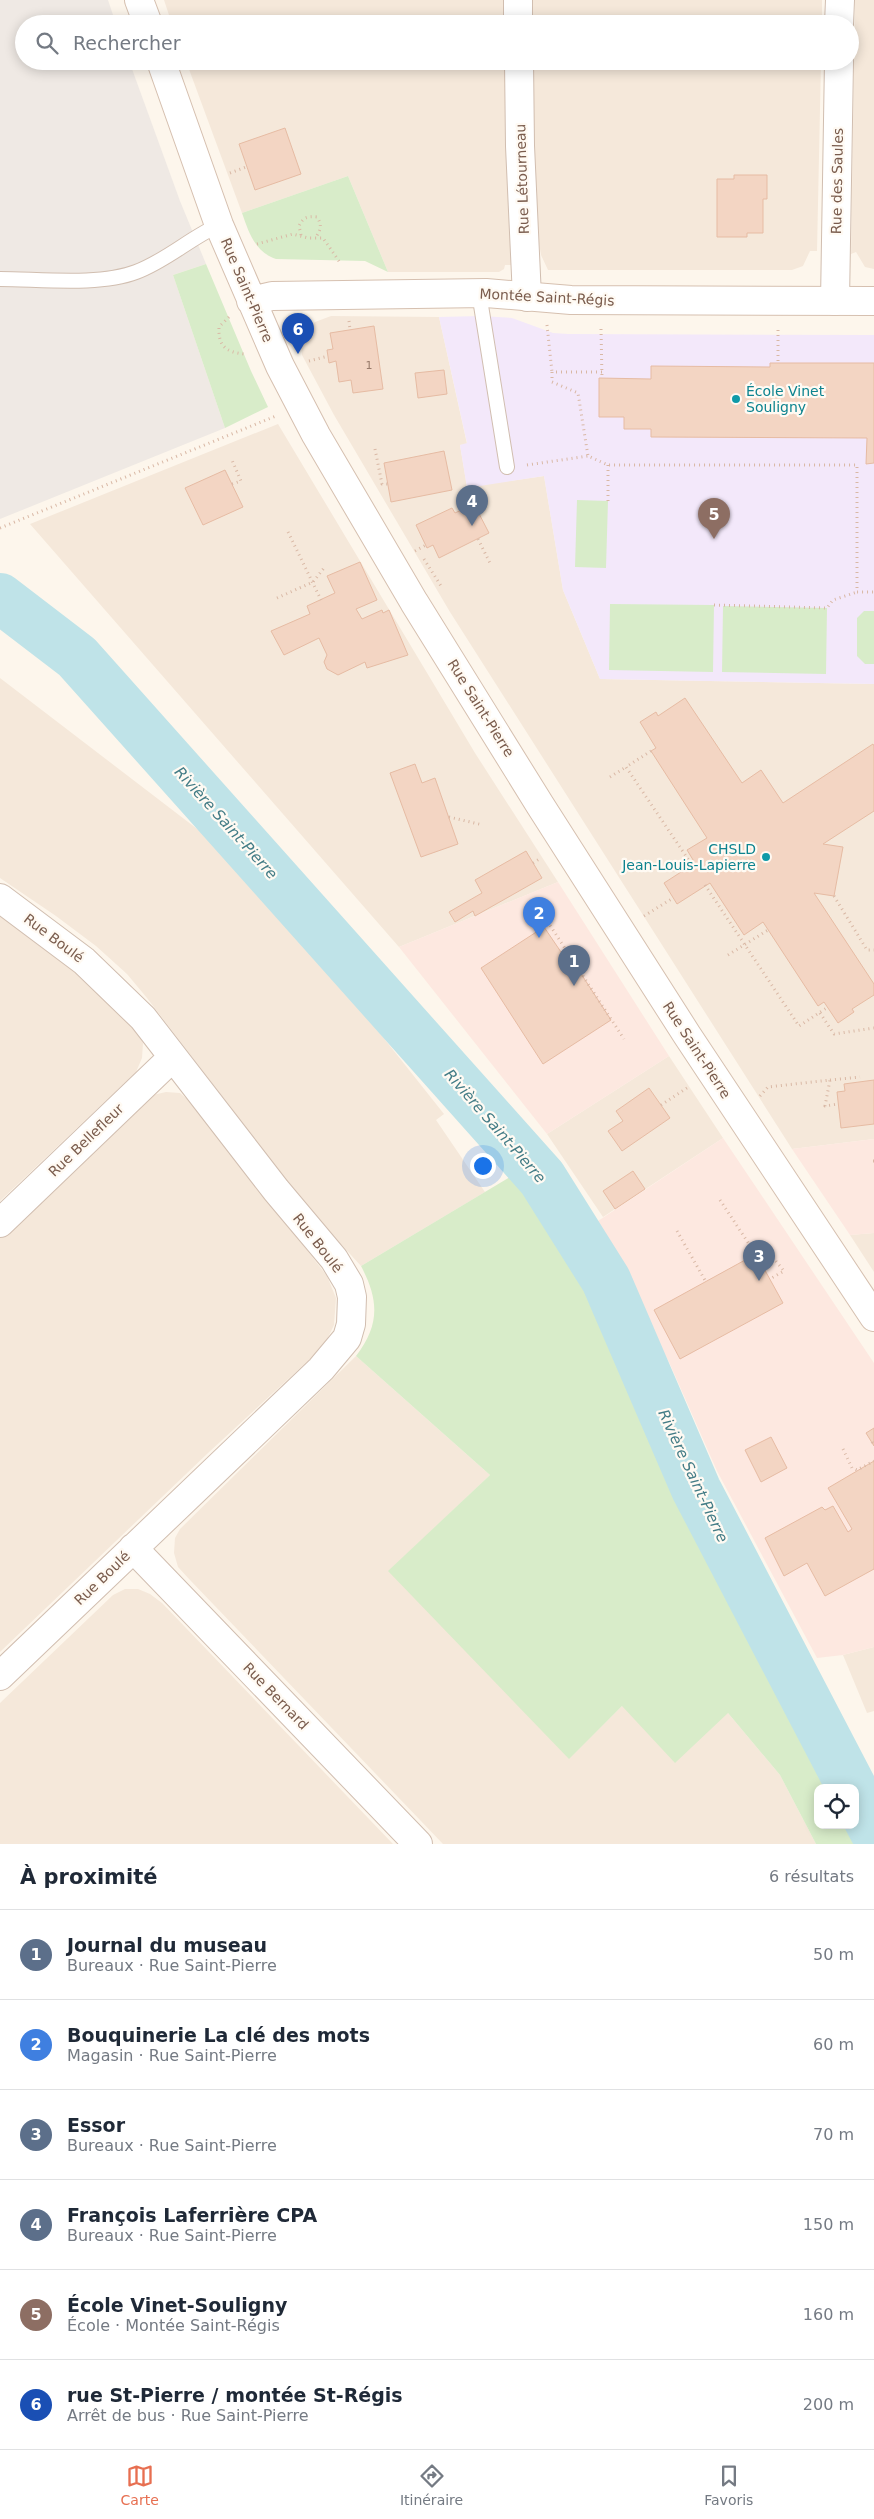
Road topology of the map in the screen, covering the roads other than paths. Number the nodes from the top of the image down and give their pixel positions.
1 (139, 0) edge
2 (518, 0) edge
3 (840, 0) edge
4 (145, 15) edge
5 (518, 15) edge
6 (840, 15) edge
7 (164, 70) edge
8 (519, 70) edge
9 (839, 70) edge
10 (219, 226) junction
11 (0, 278) edge
12 (479, 293) junction
13 (527, 297) junction
14 (835, 301) junction
15 (874, 302) edge
16 (241, 308) junction
17 (507, 467) dead end
18 (0, 898) edge
19 (173, 1058) junction
20 (0, 1223) edge
21 (874, 1317) edge
22 (134, 1548) junction
23 (0, 1676) edge
24 (418, 1844) edge

1 - 4 street
2 - 5 street
3 - 6 street
7 - 10 street, Rue Saint-Pierre
8 - 13 street, Rue Létourneau
9 - 14 street, Rue des Saules
10 - 11 lane
10 - 16 street, Rue Saint-Pierre
12 - 13 street, Montée Saint-Régis
12 - 16 street, Montée Saint-Régis
12 - 17 lane
13 - 14 street, Montée Saint-Régis
14 - 15 street, Montée Saint-Régis
16 - 21 street, Rue Saint-Pierre
18 - 19 street, Rue Boulé
19 - 20 street, Rue Bellefleur
19 - 22 street, Rue Boulé
22 - 23 street, Rue Boulé
22 - 24 street, Rue Bernard

